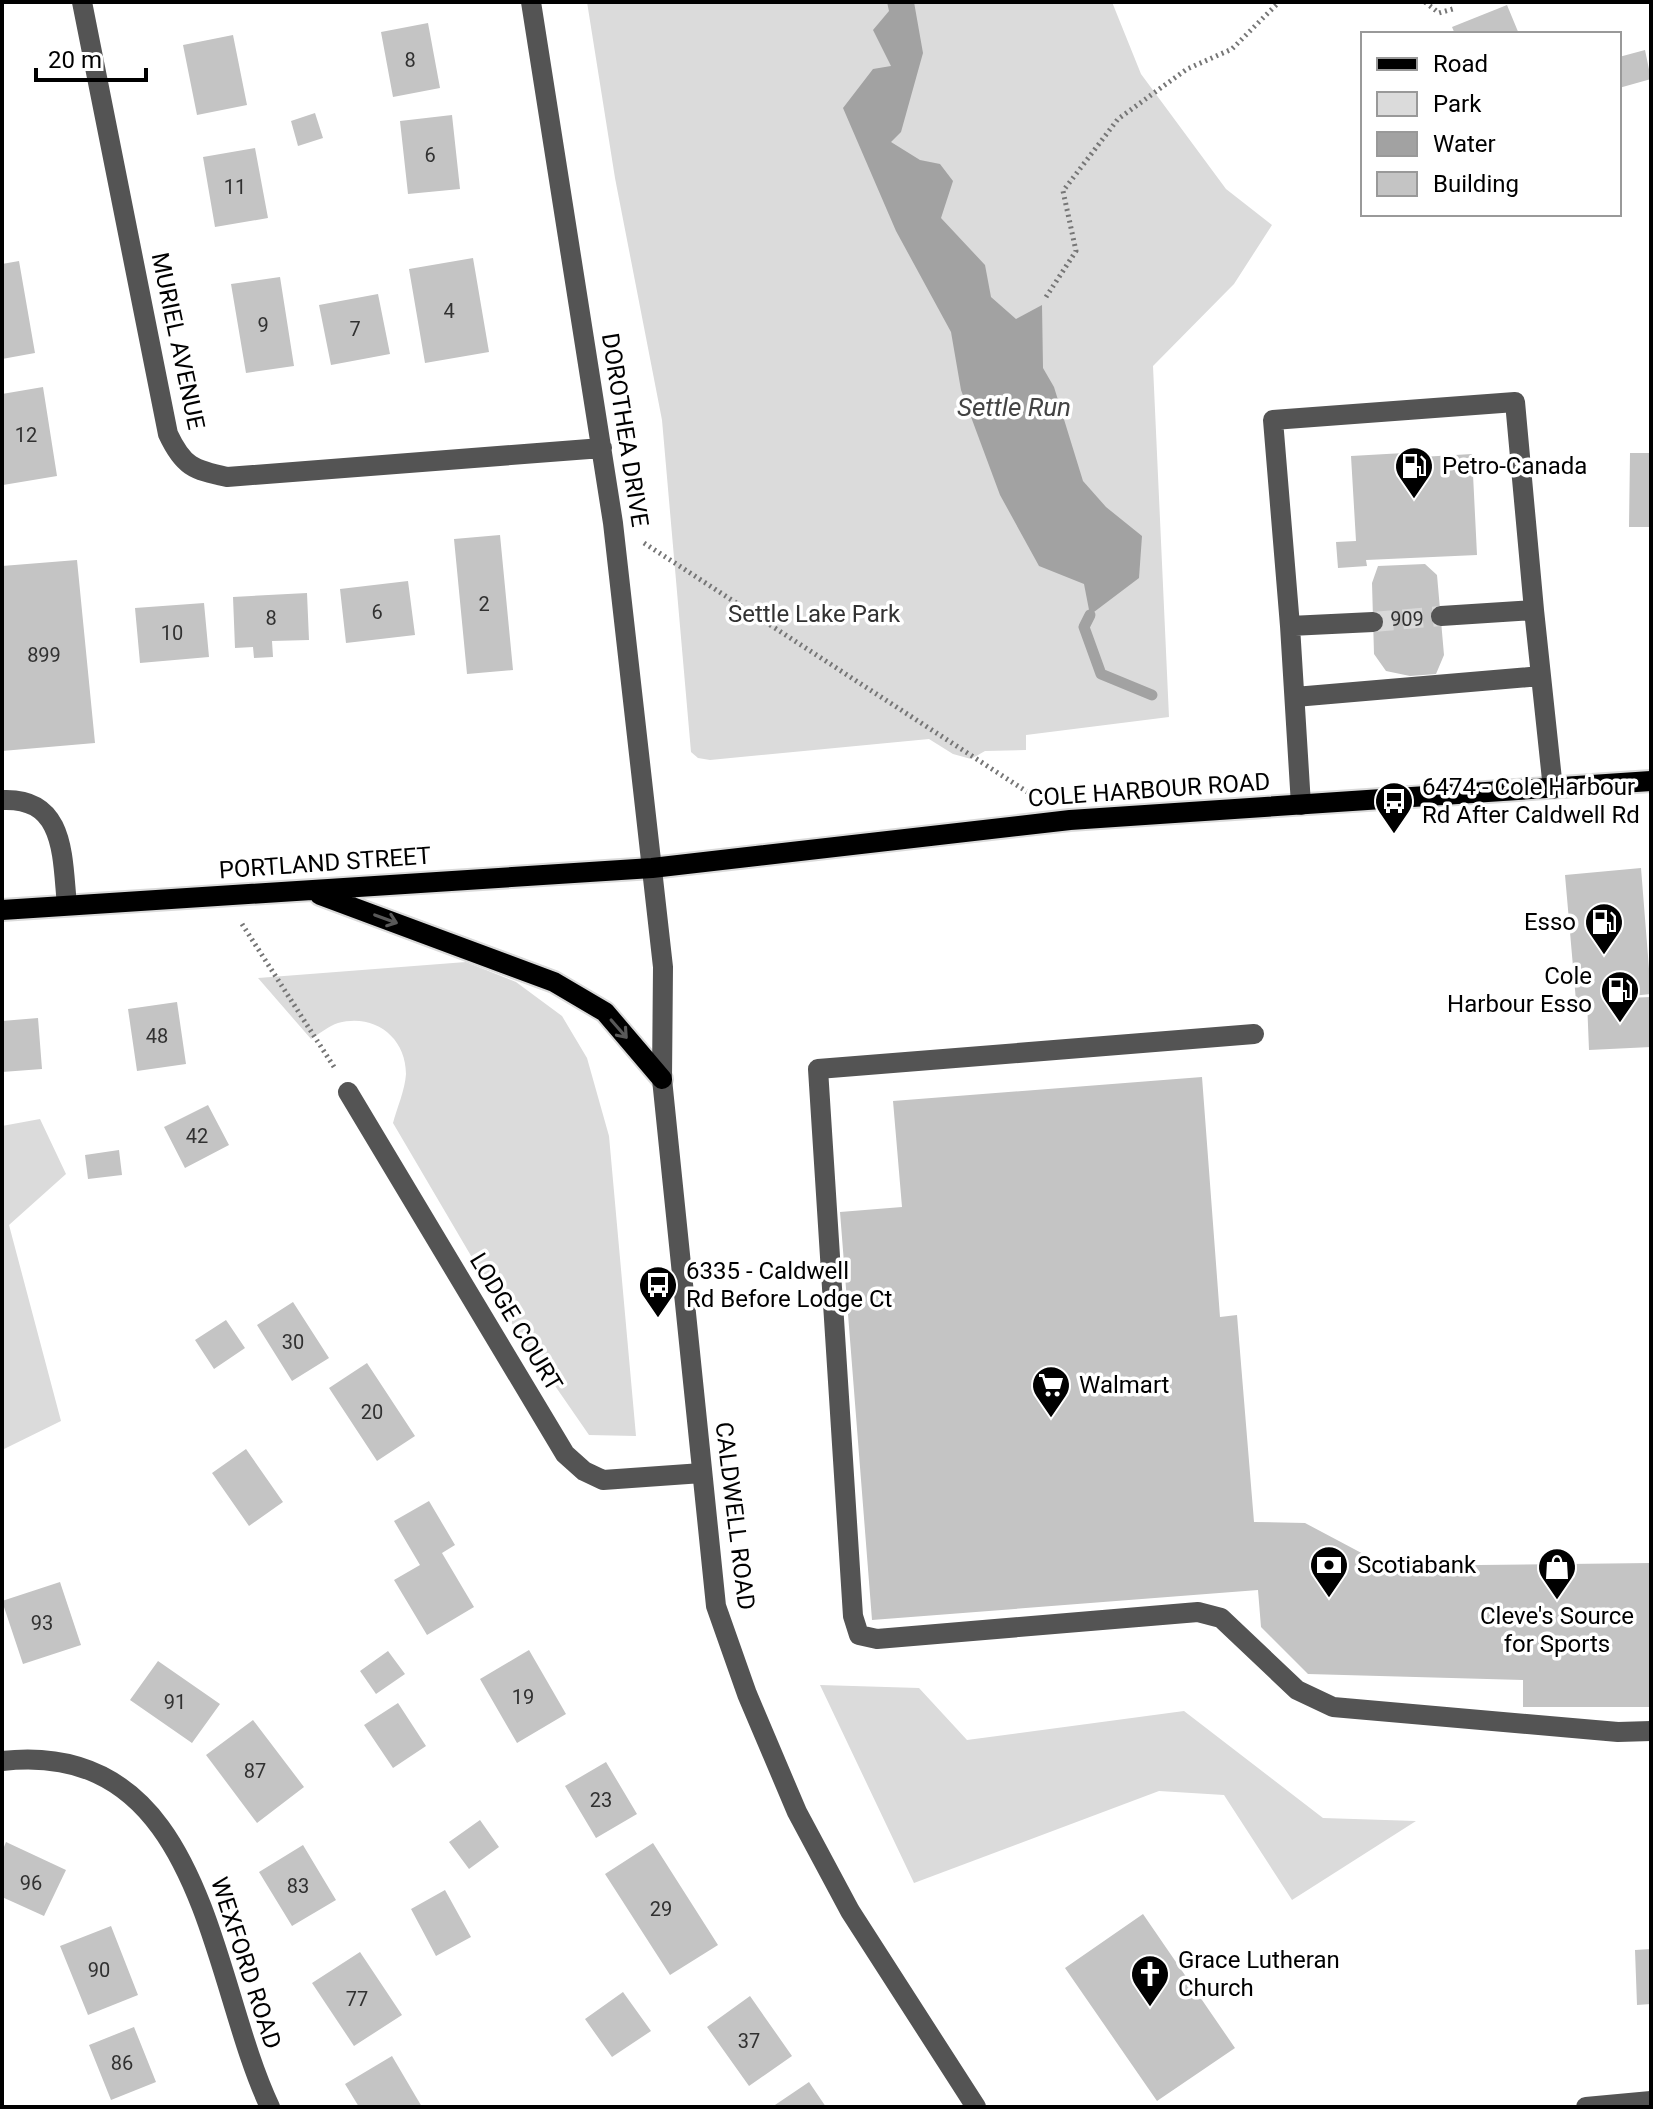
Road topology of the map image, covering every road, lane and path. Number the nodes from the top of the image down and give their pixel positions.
1 (82, 2) edge
2 (531, 2) edge
3 (1279, 2) edge
4 (1425, 2) edge
5 (1456, 8) dead end
6 (1046, 297) dead end
7 (602, 448) junction
8 (613, 523) junction
9 (1534, 610) junction
10 (1441, 616) tunnel mouth
11 (1373, 622) tunnel mouth
12 (1290, 626) junction
13 (1541, 676) junction
14 (1295, 697) junction
15 (1651, 781) edge
16 (1553, 789) junction
17 (2, 800) edge
18 (1301, 805) junction
19 (1070, 820) junction
20 (652, 868) junction
21 (313, 893) junction
22 (222, 895) junction
23 (67, 905) junction
24 (2, 910) edge
25 (1254, 1034) dead end
26 (662, 1079) junction
27 (348, 1092) joint
28 (702, 1473) junction
29 (1651, 1731) edge
30 (2, 1761) edge
31 (1651, 2101) edge
32 (270, 2107) edge
33 (976, 2107) edge
34 (1586, 2107) edge

1 - 7 street, MURIEL AVENUE
2 - 7 street, DOROTHEA DRIVE
3 - 6 path
4 - 5 path
7 - 8 street, DOROTHEA DRIVE
8 - 19 path
8 - 20 street, DOROTHEA DRIVE
9 - 10 street
9 - 12 street
9 - 13 street
11 - 12 street
12 - 14 street
13 - 14 street
13 - 16 street
14 - 18 street
15 - 16 main road, COLE HARBOUR ROAD
16 - 18 main road, COLE HARBOUR ROAD
17 - 23 street
18 - 19 main road, COLE HARBOUR ROAD
19 - 20 main road, COLE HARBOUR ROAD
20 - 21 main road, PORTLAND STREET
20 - 26 street, CALDWELL ROAD
21 - 22 main road, PORTLAND STREET
21 -> 26 main road
22 - 23 main road, PORTLAND STREET
22 - 27 path
23 - 24 main road, PORTLAND STREET
25 - 29 street
26 - 28 street, CALDWELL ROAD
27 - 28 street, LODGE COURT
28 - 33 street, CALDWELL ROAD
30 - 32 street, WEXFORD ROAD
31 - 34 street

